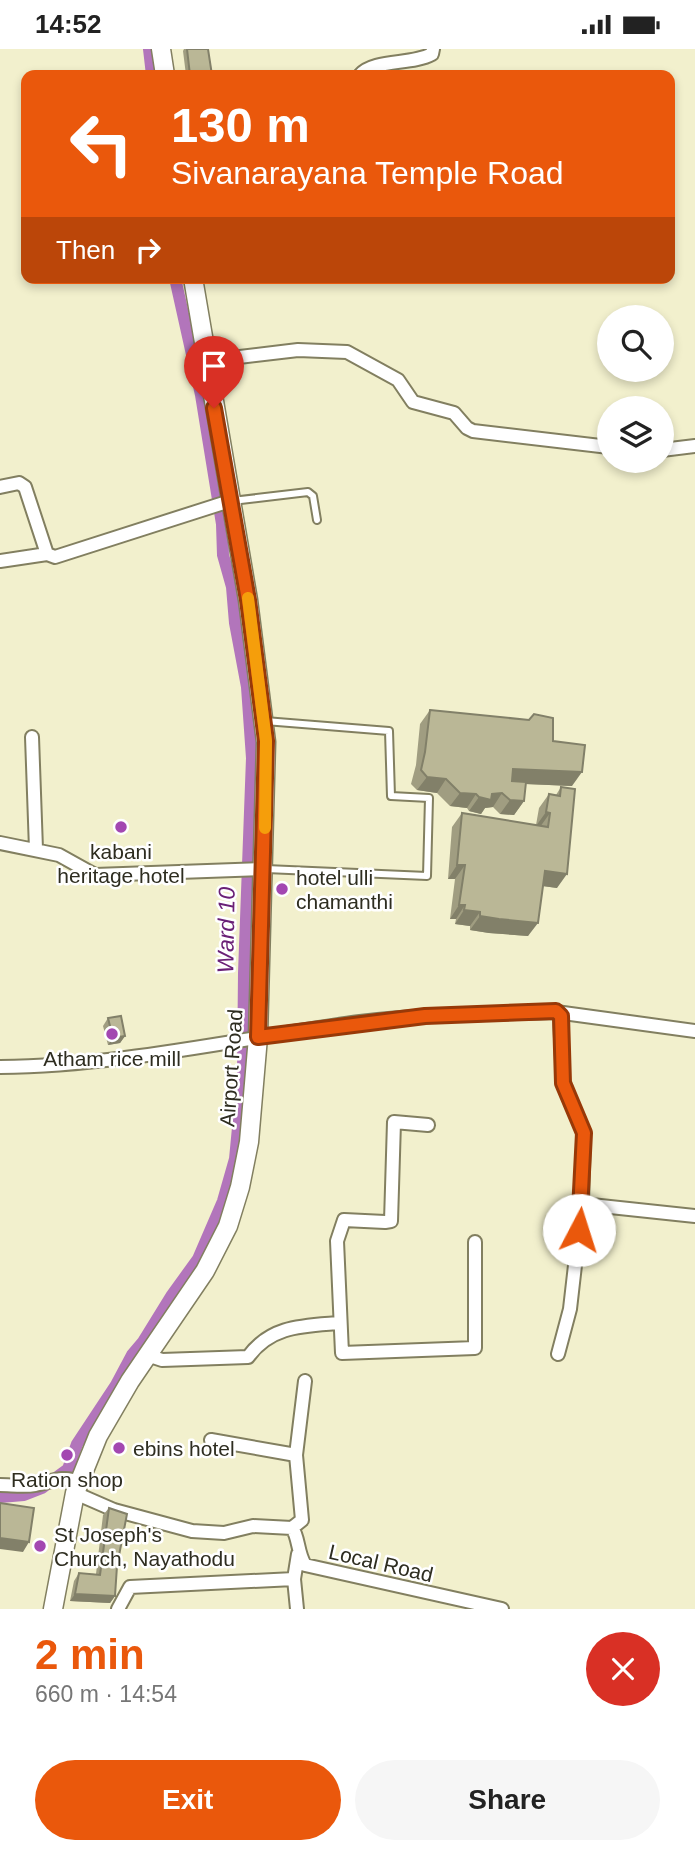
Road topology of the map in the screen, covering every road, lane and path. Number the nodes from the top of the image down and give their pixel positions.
1 (160, 49) edge
2 (433, 49) edge
3 (164, 70) edge
4 (365, 70) edge
5 (194, 284) edge
6 (206, 361) junction
7 (597, 446) edge
8 (695, 446) edge
9 (674, 449) edge
10 (0, 487) edge
11 (221, 504) junction
12 (317, 520) dead end
13 (47, 554) junction
14 (0, 561) edge
15 (264, 721) junction
16 (32, 737) dead end
17 (0, 843) edge
18 (36, 849) junction
19 (262, 869) junction
20 (556, 1011) junction
21 (695, 1031) edge
22 (255, 1037) junction
23 (0, 1067) edge
24 (428, 1125) dead end
25 (582, 1204) junction
26 (695, 1216) edge
27 (475, 1242) dead end
28 (340, 1323) junction
29 (558, 1354) dead end
30 (147, 1355) junction
31 (305, 1381) dead end
32 (211, 1440) dead end
33 (296, 1455) junction
34 (72, 1484) junction
35 (0, 1485) edge
36 (292, 1528) junction
37 (298, 1554) junction
38 (294, 1579) junction
39 (459, 1604) edge
40 (53, 1609) edge
41 (118, 1609) edge
42 (297, 1609) edge
43 (502, 1609) edge

1 - 3 main road
2 - 4 street
5 - 6 main road, Airport Road
6 - 7 street
6 - 11 main road, Airport Road
8 - 9 street
10 - 13 street
11 - 12 lane
11 - 13 street
11 - 15 main road, Airport Road
13 - 14 street
15 - 19 main road, Airport Road
15 - 19 lane
16 - 18 street
17 - 18 street
18 - 19 street
19 - 22 main road, Airport Road
20 - 21 street
20 - 22 street
20 - 25 street
22 - 23 street
22 - 30 main road, Airport Road
24 - 28 street
25 - 26 street
25 - 29 street
27 - 28 street
28 - 30 street
30 - 34 main road, Airport Road
31 - 33 street
32 - 33 street
33 - 36 street
34 - 35 street
34 - 36 street
34 - 40 main road, Airport Road
36 - 37 street, Local Road
37 - 38 street
37 - 39 street, Local Road
38 - 41 street
38 - 42 street
39 - 43 street, Local Road

